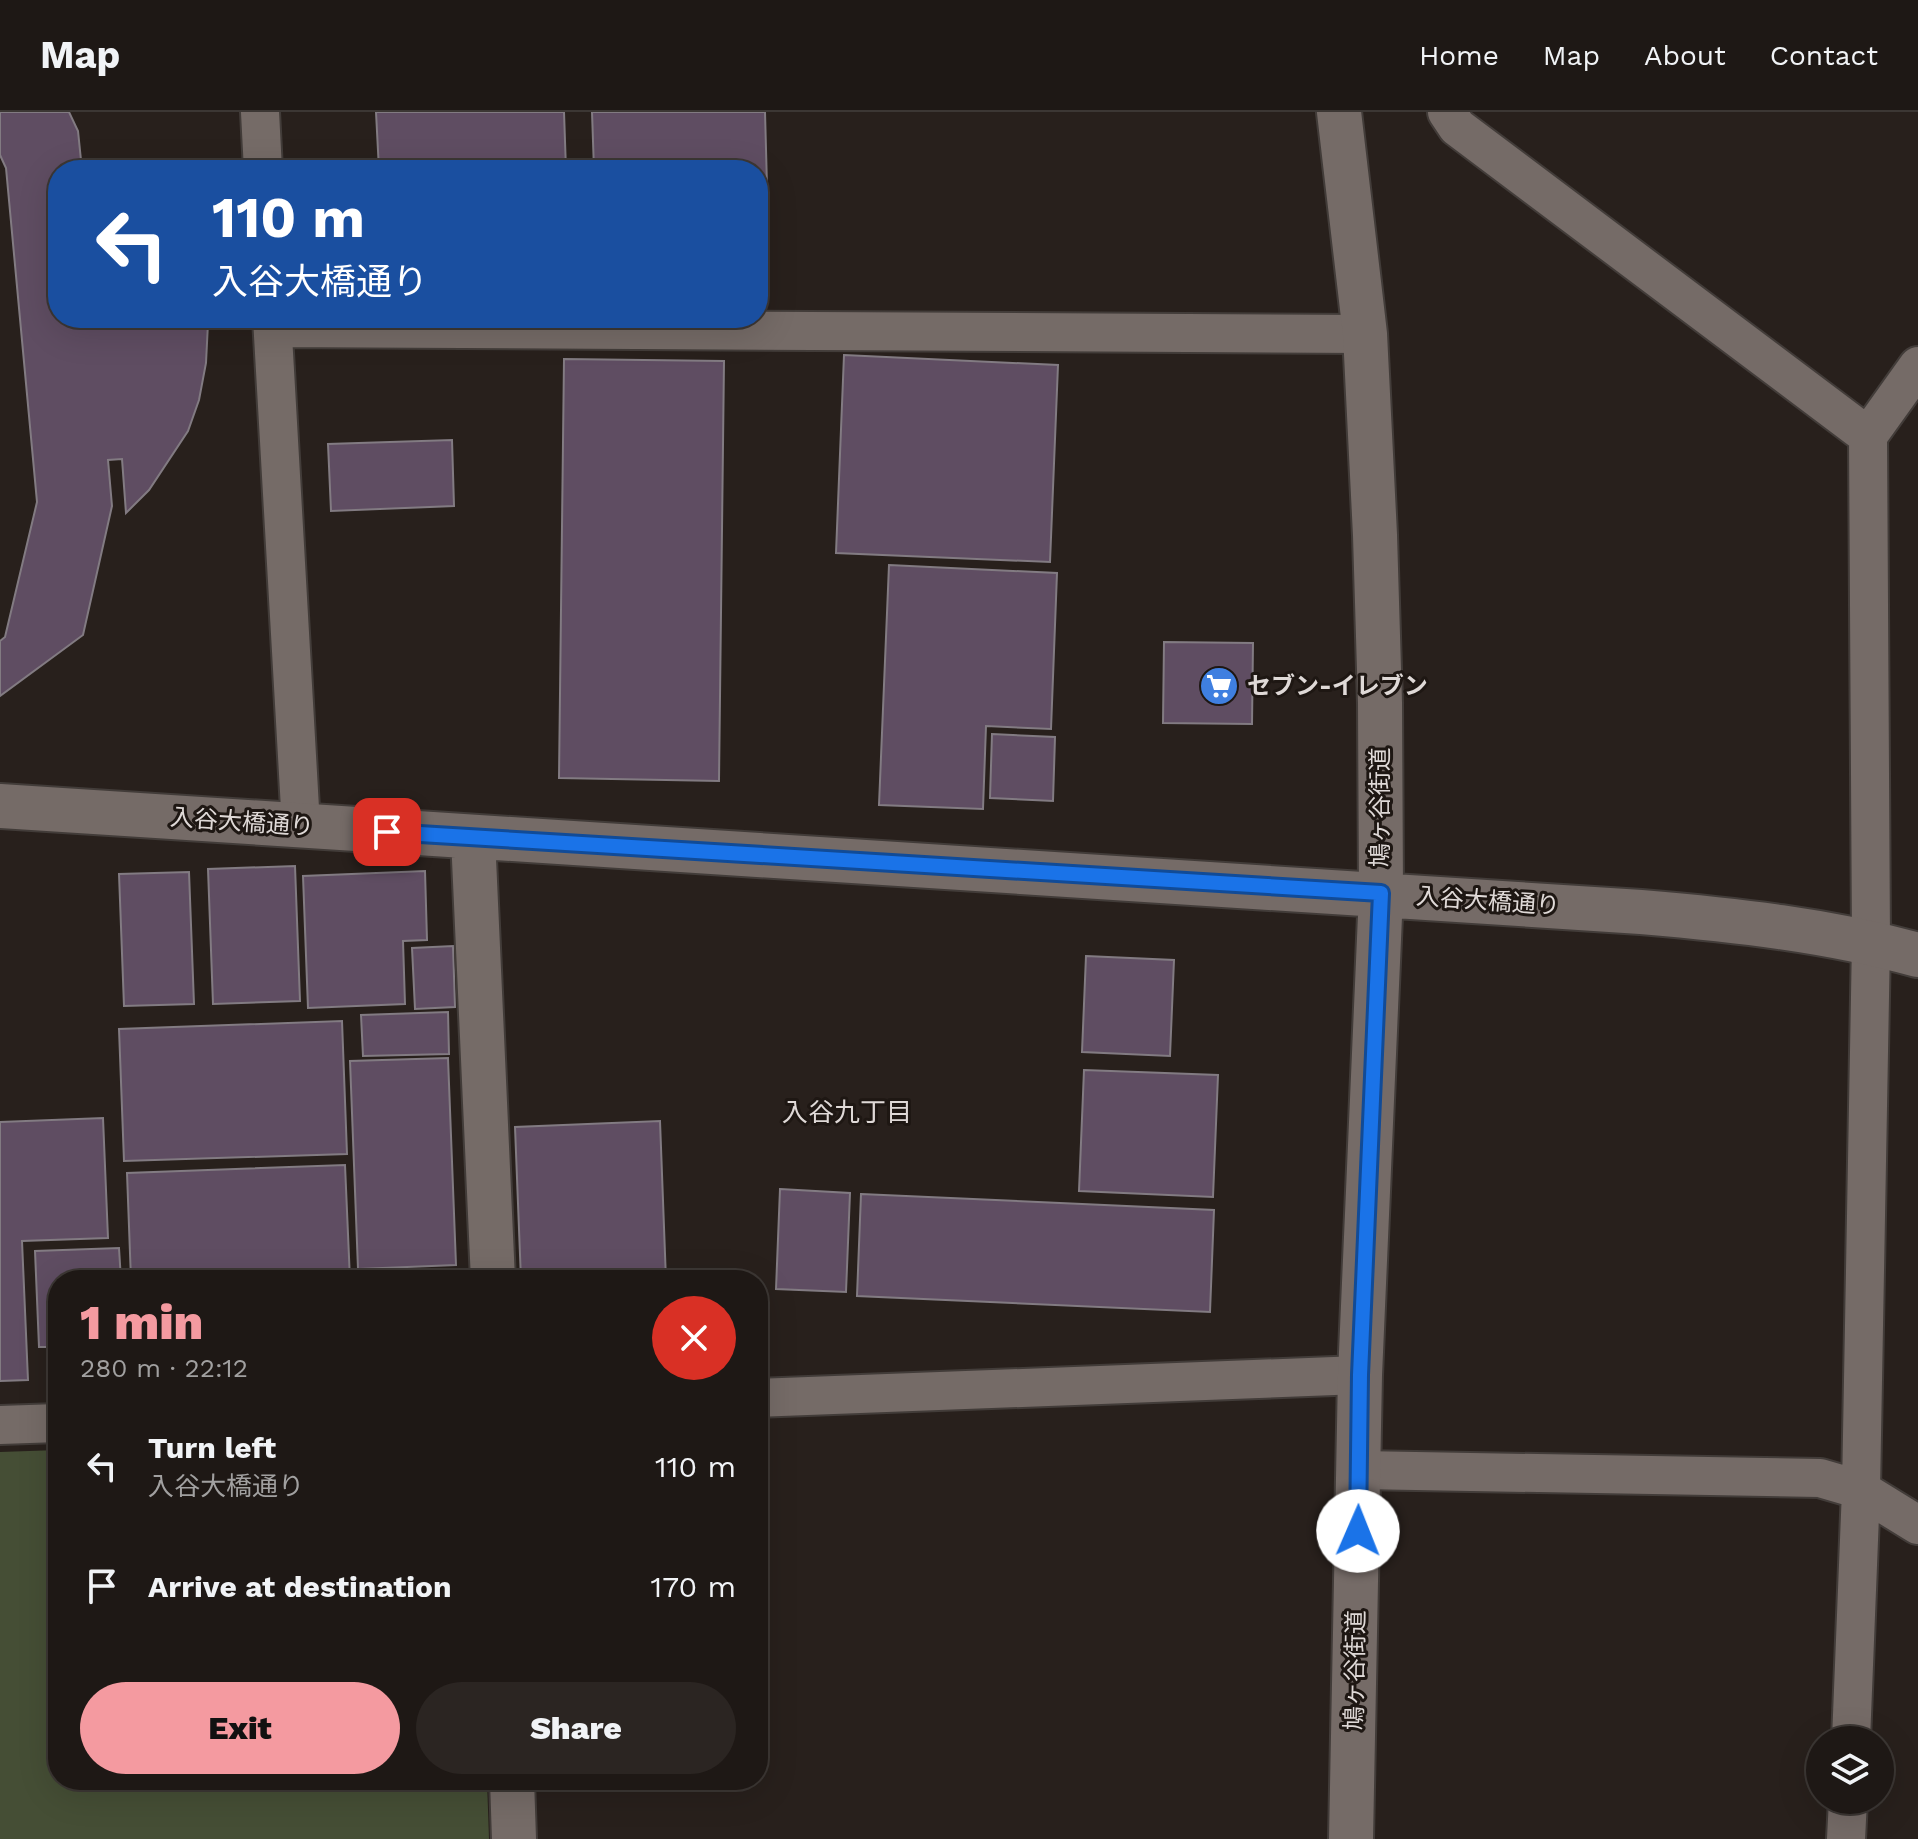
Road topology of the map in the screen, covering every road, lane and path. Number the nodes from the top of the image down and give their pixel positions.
1 (260, 112) edge
2 (1339, 112) edge
3 (1447, 112) edge
4 (262, 160) edge
5 (272, 328) edge
6 (768, 328) edge
7 (1365, 334) junction
8 (1918, 366) edge
9 (1868, 436) junction
10 (0, 806) edge
11 (301, 826) junction
12 (473, 837) junction
13 (1381, 893) junction
14 (1871, 942) junction
15 (1918, 955) edge
16 (493, 1270) edge
17 (1360, 1375) junction
18 (768, 1398) edge
19 (48, 1423) edge
20 (0, 1425) edge
21 (1360, 1470) junction
22 (1861, 1490) junction
23 (1918, 1525) edge
24 (1852, 1726) edge
25 (512, 1790) edge
26 (1847, 1814) edge
27 (514, 1839) edge
28 (1351, 1839) edge
29 (1846, 1839) edge

1 - 4 street
2 - 7 street, 鳩ヶ谷街道
3 - 9 street
5 - 11 street
6 - 7 street
7 - 13 street, 鳩ヶ谷街道
8 - 9 street
9 - 14 street
10 - 11 street, 入谷大橋通り
11 - 12 street, 入谷大橋通り
12 - 13 street, 入谷大橋通り
12 - 16 street
13 - 14 street, 入谷大橋通り
13 - 17 street, 鳩ヶ谷街道
14 - 15 street, 入谷大橋通り
14 - 22 street
17 - 18 street
17 - 21 street, 鳩ヶ谷街道
19 - 20 street
21 - 22 street
21 - 28 street, 鳩ヶ谷街道
22 - 23 street
22 - 24 street
25 - 27 street
26 - 29 street

